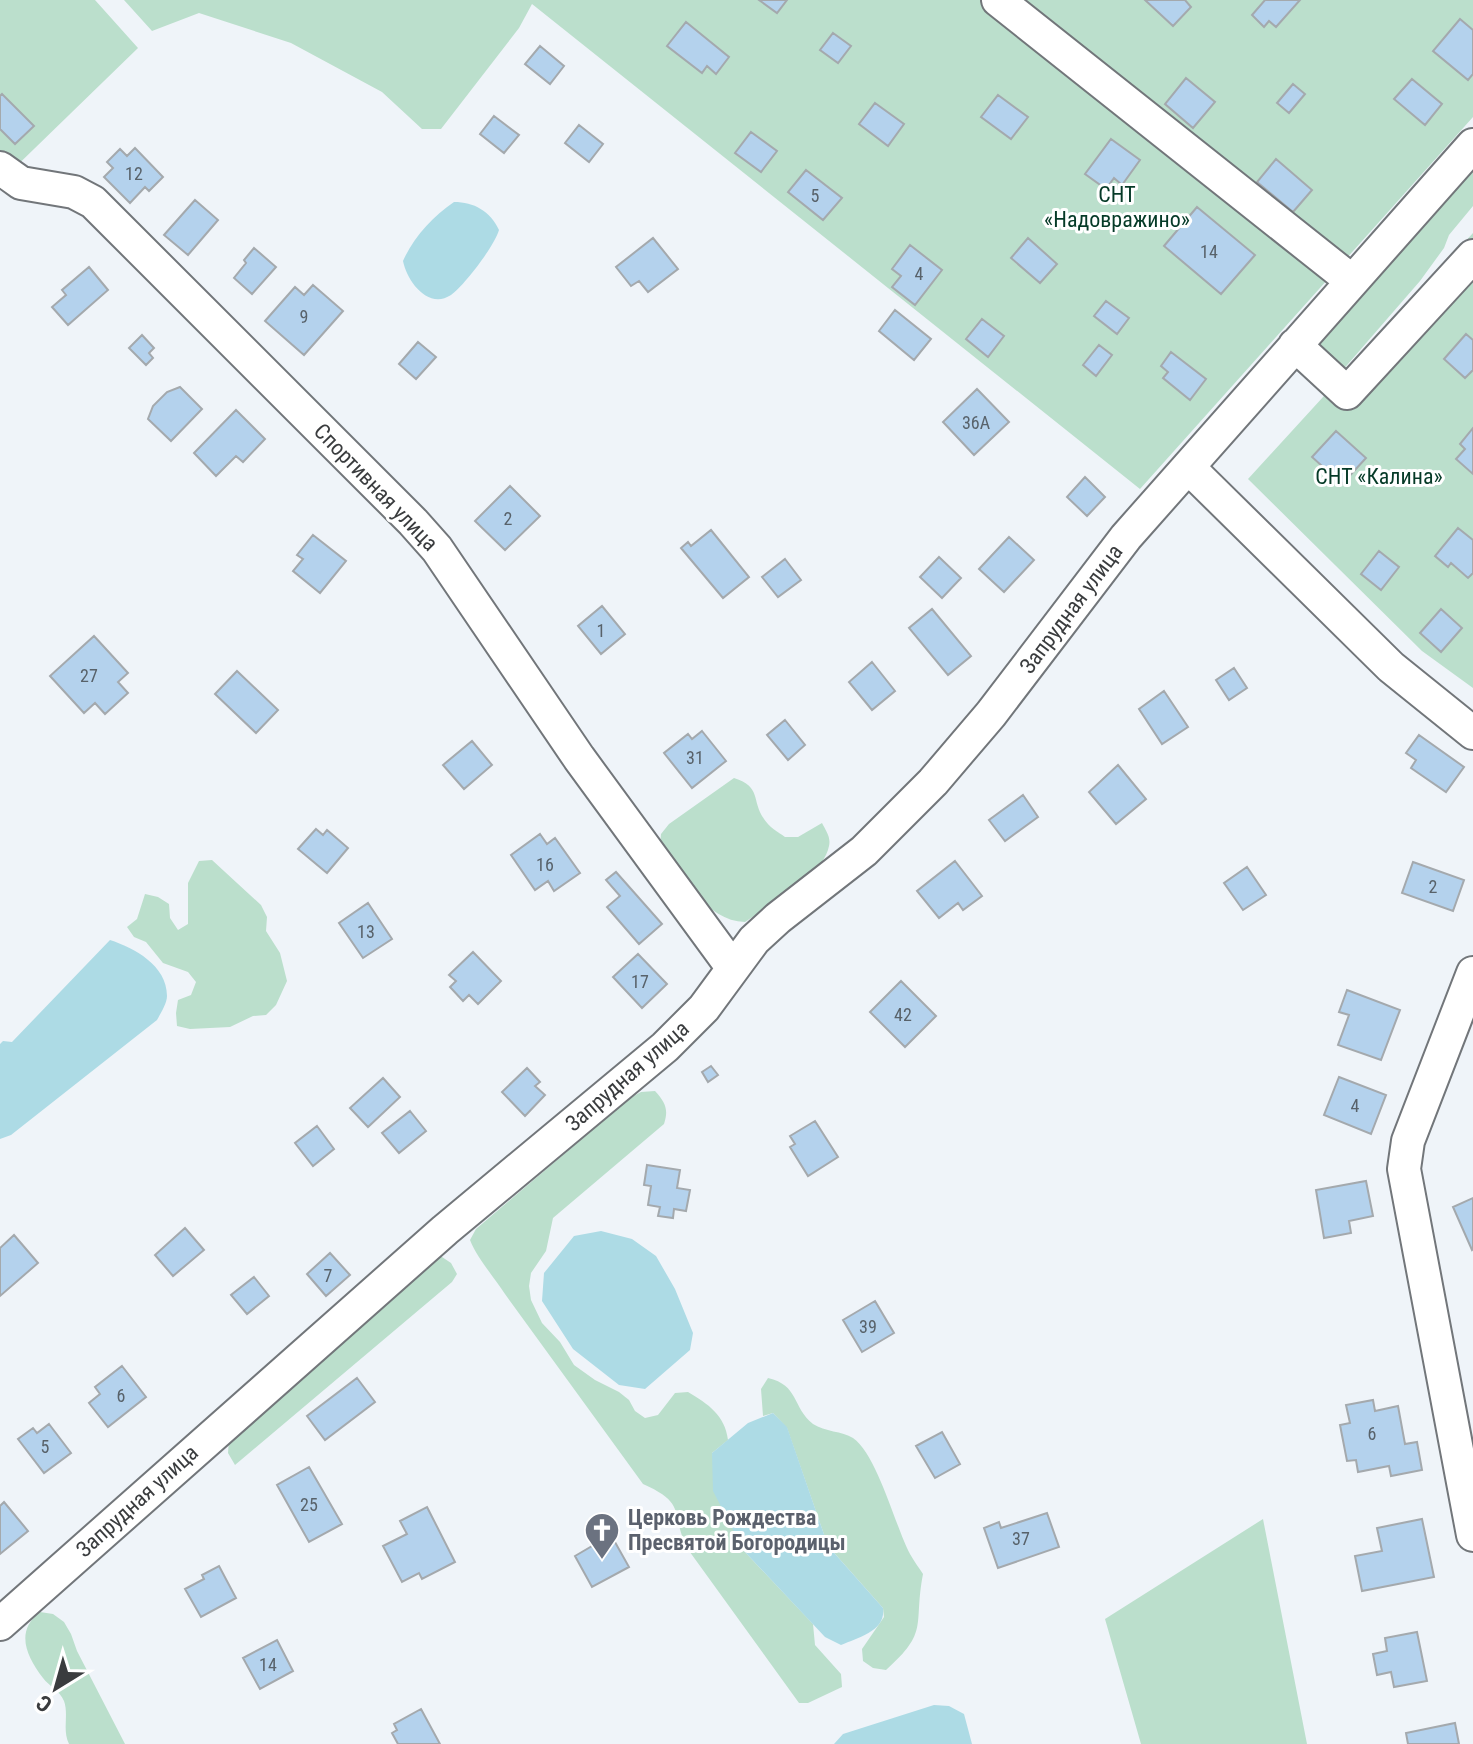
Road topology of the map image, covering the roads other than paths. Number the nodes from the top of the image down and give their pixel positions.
1 (998, 0) edge
2 (1473, 145) edge
3 (0, 168) edge
4 (1473, 256) edge
5 (1352, 281) junction
6 (1295, 345) junction
7 (1188, 467) junction
8 (1473, 733) edge
9 (732, 967) junction
10 (1473, 973) edge
11 (1473, 1535) edge
12 (0, 1624) edge

1 - 5 street
2 - 5 street, Запрудная улица
3 - 9 street, Спортивная улица
4 - 6 street
5 - 6 street, Запрудная улица
6 - 7 street, Запрудная улица
7 - 8 street
7 - 9 street, Запрудная улица
9 - 12 street, Запрудная улица
10 - 11 street

